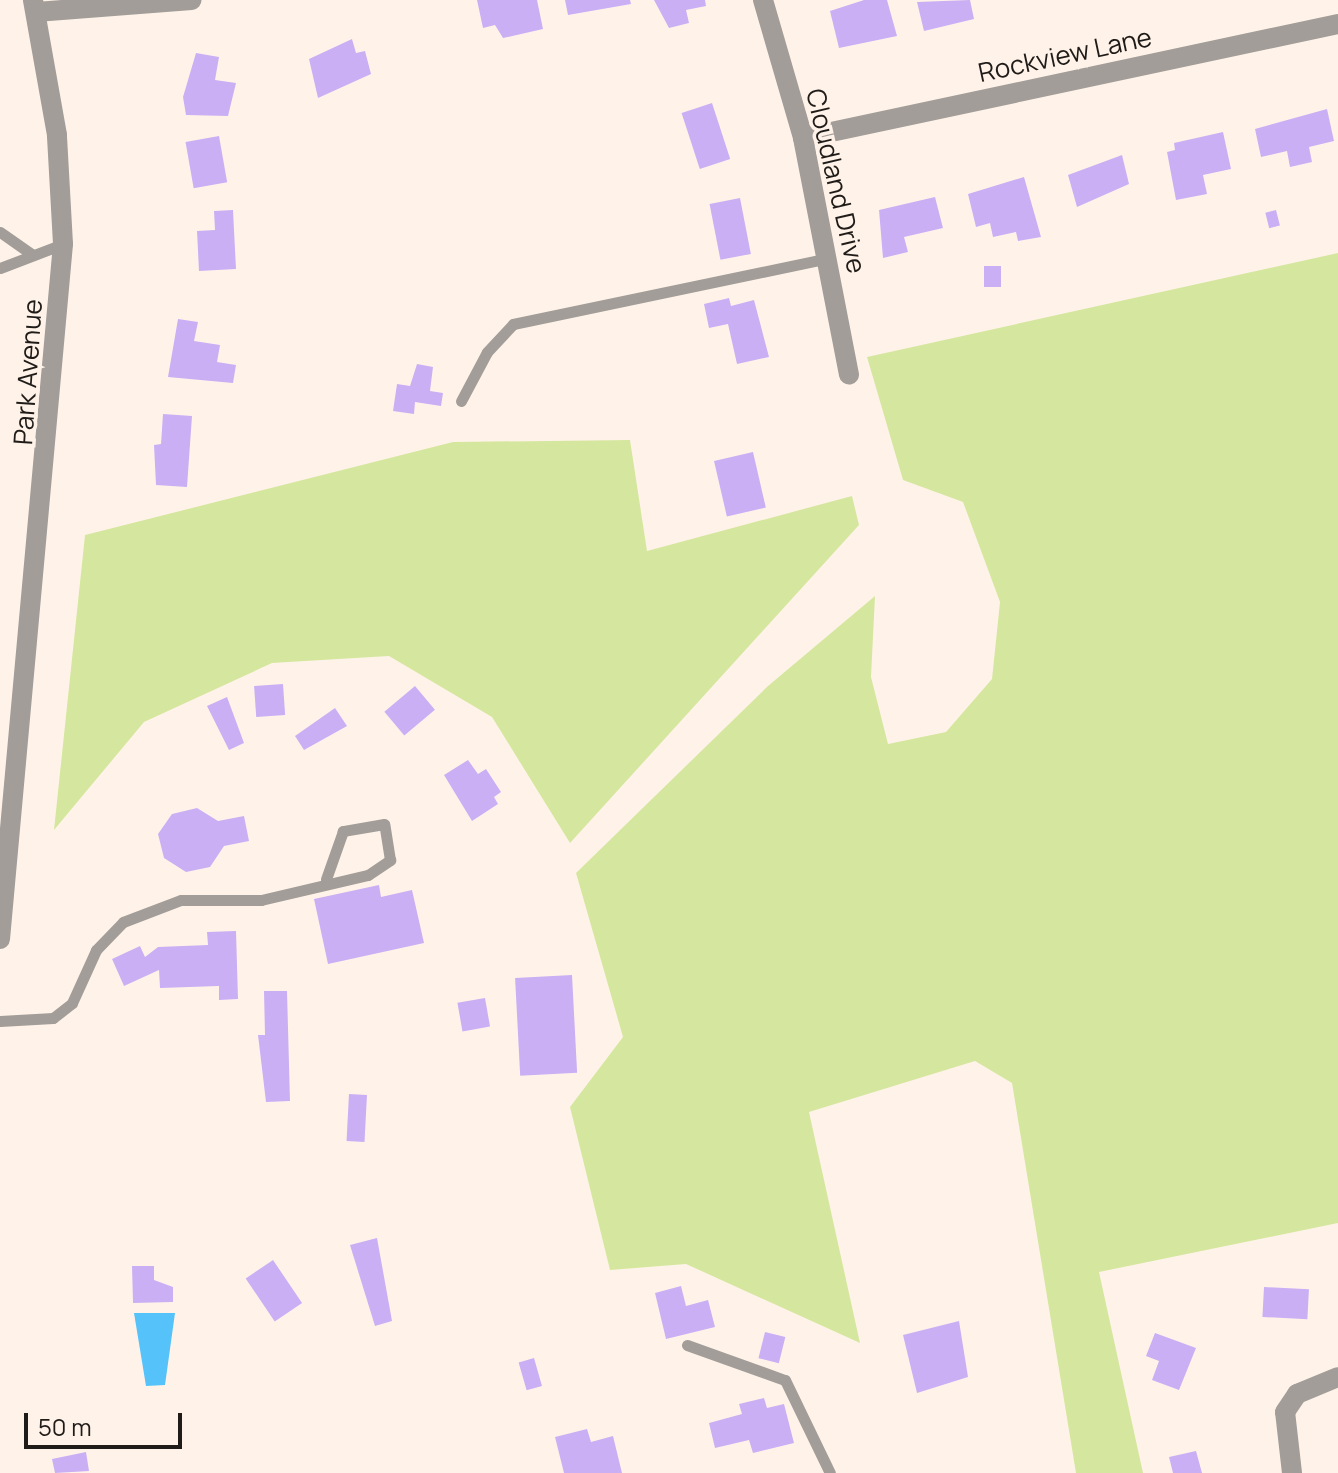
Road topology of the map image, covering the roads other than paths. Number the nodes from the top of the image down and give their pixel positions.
1 (192, 0) edge
2 (763, 0) edge
3 (35, 6) edge
4 (1338, 24) edge
5 (803, 138) junction
6 (0, 232) edge
7 (63, 244) junction
8 (31, 254) junction
9 (828, 258) junction
10 (0, 268) edge
11 (849, 375) dead end
12 (461, 401) dead end
13 (4, 879) edge
14 (326, 879) junction
15 (0, 939) edge
16 (0, 1021) edge
17 (687, 1345) dead end
18 (1338, 1377) edge
19 (830, 1473) edge
20 (1292, 1473) edge

1 - 3 street
2 - 5 street, Cloudland Drive
3 - 7 street, Park Avenue
4 - 5 street, Rockview Lane
5 - 9 street, Cloudland Drive
6 - 8 lane
7 - 8 lane
7 - 13 street, Park Avenue
8 - 10 lane
9 - 11 street, Cloudland Drive
9 - 12 lane
13 - 15 street, Park Avenue
14 - 14 lane
14 - 16 lane
17 - 19 lane
18 - 20 street

